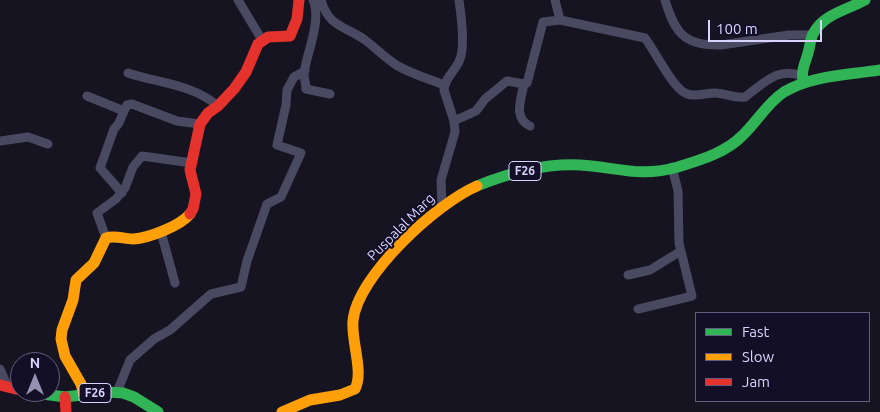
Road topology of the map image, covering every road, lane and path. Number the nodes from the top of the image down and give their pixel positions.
1 (238, 0) edge
2 (299, 0) edge
3 (313, 0) edge
4 (321, 0) edge
5 (460, 0) edge
6 (555, 0) edge
7 (665, 0) edge
8 (865, 0) edge
9 (560, 20) junction
10 (812, 35) junction
11 (262, 40) junction
12 (880, 70) edge
13 (305, 71) junction
14 (128, 73) dead end
15 (803, 80) junction
16 (524, 84) junction
17 (444, 85) junction
18 (330, 94) dead end
19 (87, 96) dead end
20 (218, 106) junction
21 (124, 111) junction
22 (454, 121) junction
23 (200, 124) junction
24 (530, 126) dead end
25 (0, 141) edge
26 (48, 144) dead end
27 (192, 163) junction
28 (672, 167) junction
29 (122, 193) junction
30 (442, 206) junction
31 (161, 232) junction
32 (106, 238) junction
33 (681, 250) junction
34 (628, 275) dead end
35 (175, 282) dead end
36 (638, 309) dead end
37 (0, 370) edge
38 (4, 386) edge
39 (117, 392) junction
40 (84, 395) junction
41 (60, 396) edge
42 (65, 397) junction
43 (66, 412) edge
44 (158, 412) edge
45 (282, 412) edge

1 - 11 street
2 - 11 main road
3 - 13 street
4 - 17 street
5 - 17 street
6 - 9 street
7 - 10 street
8 - 10 main road
9 - 15 street
9 - 16 street
10 - 15 main road
11 - 20 main road
12 - 15 main road, Puspalal Marg / F26
13 - 18 street
13 - 39 street
14 - 20 street
15 - 28 main road, Puspalal Marg / F26
16 - 22 street
16 - 24 street
17 - 22 street
19 - 21 street
20 - 23 main road
21 - 23 street
21 - 29 street
22 - 30 street
23 - 27 main road
25 - 26 street
27 - 29 street
27 - 31 main road
28 - 30 main road, Puspalal Marg / F26
28 - 33 street
29 - 32 street
30 - 45 main road, Puspalal Marg / F26
31 - 32 main road
31 - 35 street
32 - 40 main road
33 - 34 street
33 - 36 street
37 - 38 street
39 - 40 main road, F26
39 - 44 main road, F26
40 - 42 main road, F26
41 - 42 main road, F26
42 - 43 main road

